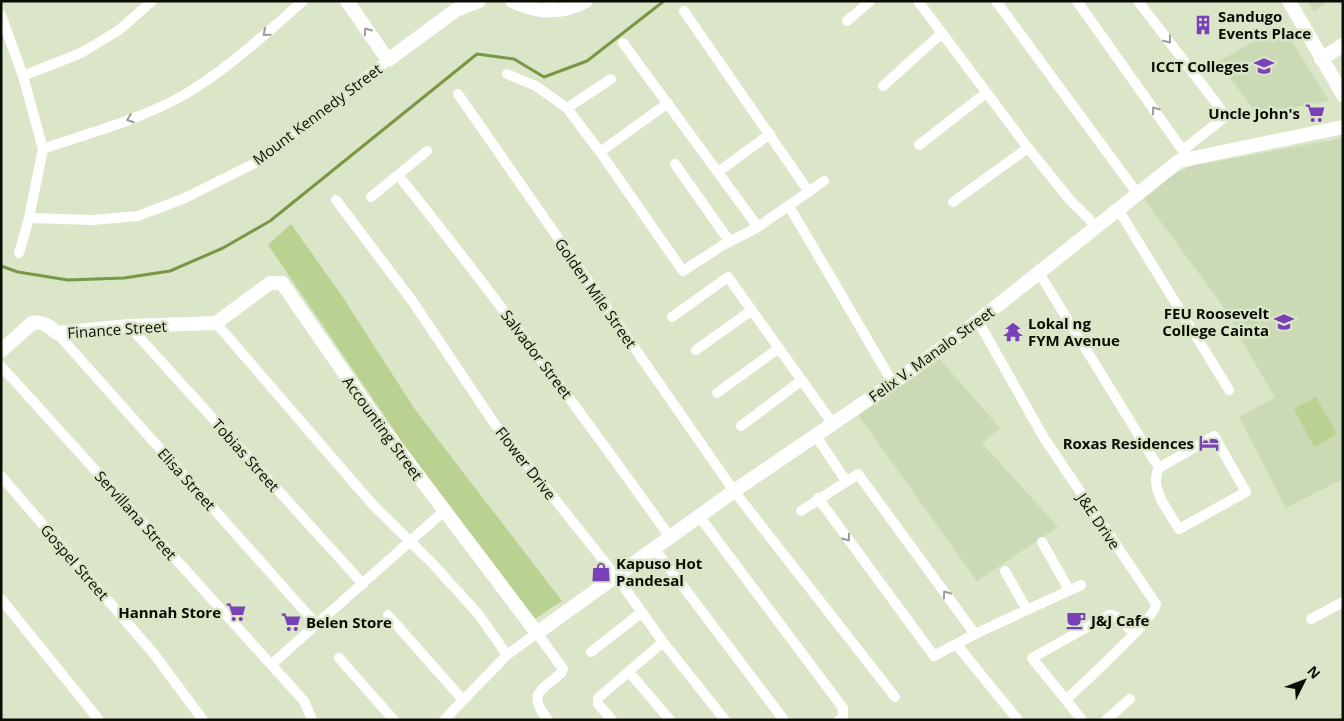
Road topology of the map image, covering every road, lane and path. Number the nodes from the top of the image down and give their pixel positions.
1 (152, 1) edge
2 (303, 1) edge
3 (346, 1) edge
4 (479, 1) edge
5 (512, 1) edge
6 (586, 1) edge
7 (870, 1) edge
8 (918, 1) edge
9 (996, 1) edge
10 (1077, 1) edge
11 (1138, 1) edge
12 (1289, 1) edge
13 (453, 6) edge
14 (553, 7) edge
15 (684, 11) dead end
16 (1, 15) edge
17 (847, 21) dead end
18 (942, 33) junction
19 (623, 43) dead end
20 (1343, 45) edge
21 (1321, 59) junction
22 (388, 60) junction
23 (507, 74) dead end
24 (23, 76) junction
25 (611, 79) dead end
26 (882, 86) dead end
27 (986, 93) junction
28 (458, 94) dead end
29 (1343, 95) edge
30 (668, 103) junction
31 (567, 108) junction
32 (1343, 126) edge
33 (770, 134) junction
34 (919, 145) dead end
35 (1028, 148) junction
36 (43, 149) junction
37 (427, 151) dead end
38 (600, 152) junction
39 (1185, 154) junction
40 (675, 164) dead end
41 (718, 172) junction
42 (398, 175) junction
43 (824, 181) dead end
44 (810, 192) junction
45 (1138, 193) junction
46 (371, 197) dead end
47 (336, 200) dead end
48 (953, 202) dead end
49 (789, 206) junction
50 (1118, 209) junction
51 (29, 218) junction
52 (758, 227) junction
53 (1097, 227) junction
54 (730, 242) junction
55 (19, 253) dead end
56 (1039, 273) junction
57 (752, 310) junction
58 (672, 317) dead end
59 (978, 321) junction
60 (216, 323) junction
61 (129, 326) junction
62 (57, 333) junction
63 (779, 348) junction
64 (696, 350) dead end
65 (1, 351) edge
66 (1, 366) edge
67 (802, 380) junction
68 (893, 383) junction
69 (1229, 390) dead end
70 (717, 393) dead end
71 (833, 424) junction
72 (741, 426) dead end
73 (816, 436) junction
74 (1159, 468) junction
75 (1, 476) edge
76 (846, 481) junction
77 (734, 491) junction
78 (818, 498) junction
79 (801, 510) dead end
80 (444, 512) junction
81 (699, 516) junction
82 (670, 537) junction
83 (410, 541) junction
84 (1042, 542) dead end
85 (654, 548) junction
86 (1005, 571) dead end
87 (616, 576) junction
88 (364, 584) junction
89 (1081, 585) dead end
90 (1069, 590) junction
91 (1, 599) edge
92 (1343, 602) edge
93 (1027, 610) junction
94 (642, 612) junction
95 (388, 616) dead end
96 (1311, 619) dead end
97 (317, 625) junction
98 (537, 633) junction
99 (975, 634) junction
100 (1134, 634) junction
101 (663, 642) junction
102 (956, 644) junction
103 (591, 652) dead end
104 (507, 655) junction
105 (339, 658) dead end
106 (272, 664) junction
107 (628, 672) junction
108 (895, 697) dead end
109 (462, 699) junction
110 (1067, 699) junction
111 (1130, 699) dead end
112 (99, 720) edge
113 (203, 720) edge
114 (312, 720) edge
115 (394, 720) edge
116 (444, 720) edge
117 (548, 720) edge
118 (612, 720) edge
119 (670, 720) edge
120 (725, 720) edge
121 (784, 720) edge
122 (839, 720) edge
123 (1018, 720) edge
124 (1082, 720) edge
125 (1106, 720) edge

1 - 24 street
2 -> 36 street
22 -> 3 street
4 - 13 street, Mount Kennedy Street
5 - 14 street
6 - 14 street
7 - 17 street
8 - 18 street
9 - 45 street
39 -> 10 street
11 -> 39 street
12 - 21 street
13 - 22 street, Mount Kennedy Street
15 - 33 street
16 - 24 street
18 - 26 street
18 - 27 street
19 - 30 street
20 - 21 street
21 - 29 street
22 - 51 street, Mount Kennedy Street
23 - 31 street
24 - 36 street
25 - 31 street
27 - 34 street
27 - 35 street
28 - 77 street, Golden Mile Street
30 - 38 street
30 - 41 street
31 - 38 street
32 - 39 street, Felix V. Manalo Street
33 - 41 street
33 - 44 street
35 - 48 street
35 - 53 street
36 - 51 street
37 - 42 street
38 - 54 street
39 - 45 street, Felix V. Manalo Street
40 - 54 street
41 - 52 street
42 - 46 street
42 - 82 street, Salvador Street
43 - 44 street
44 - 49 street
45 - 50 street, Felix V. Manalo Street
47 - 87 street, Flower Drive
49 - 52 street
49 - 68 street
50 - 53 street, Felix V. Manalo Street
50 - 69 street
51 - 55 street
52 - 54 street
53 - 56 street, Felix V. Manalo Street
56 - 59 street, Felix V. Manalo Street
56 - 74 street
57 - 58 street
57 - 63 street
57 - 64 street
59 - 68 street, Felix V. Manalo Street
59 - 100 street, J&E Drive
60 - 61 street, Finance Street
60 - 80 street, Accounting Street
60 - 83 street
61 - 62 street, Finance Street
61 - 88 street, Tobias Street
62 - 65 street, Finance Street
62 - 97 street, Elisa Street
63 - 67 street
63 - 70 street
66 - 106 street, Servillana Street
67 - 71 street
67 - 72 street
68 - 71 street, Felix V. Manalo Street
71 - 73 street, Felix V. Manalo Street
73 - 76 street
73 - 77 street, Felix V. Manalo Street
74 - 74 street
75 - 113 street, Gospel Street
76 - 78 street
99 -> 76 street
77 - 81 street, Felix V. Manalo Street
77 - 108 street, Golden Mile Street
78 - 79 street
78 -> 102 street
80 - 83 street
80 - 98 street, Accounting Street
81 - 82 street, Felix V. Manalo Street
81 - 122 street
82 - 85 street, Felix V. Manalo Street
83 - 88 street
83 - 104 street
84 - 90 street
85 - 87 street, Felix V. Manalo Street
85 - 121 street
86 - 93 street
87 - 94 street, Flower Drive
87 - 98 street, Felix V. Manalo Street
88 - 97 street
89 - 90 street
90 - 93 street
91 - 112 street
92 - 96 street
93 - 99 street
94 - 101 street, Flower Drive
94 - 103 street
95 - 109 street
97 - 106 street
98 - 104 street
98 - 117 street
99 - 102 street
100 - 110 street, J&E Drive
100 - 110 street
101 - 107 street
101 - 120 street, Flower Drive
102 - 123 street
104 - 109 street
105 - 115 street
106 - 114 street, Servillana Street
107 - 118 street
107 - 119 street
109 - 116 street
110 - 124 street
111 - 125 street

